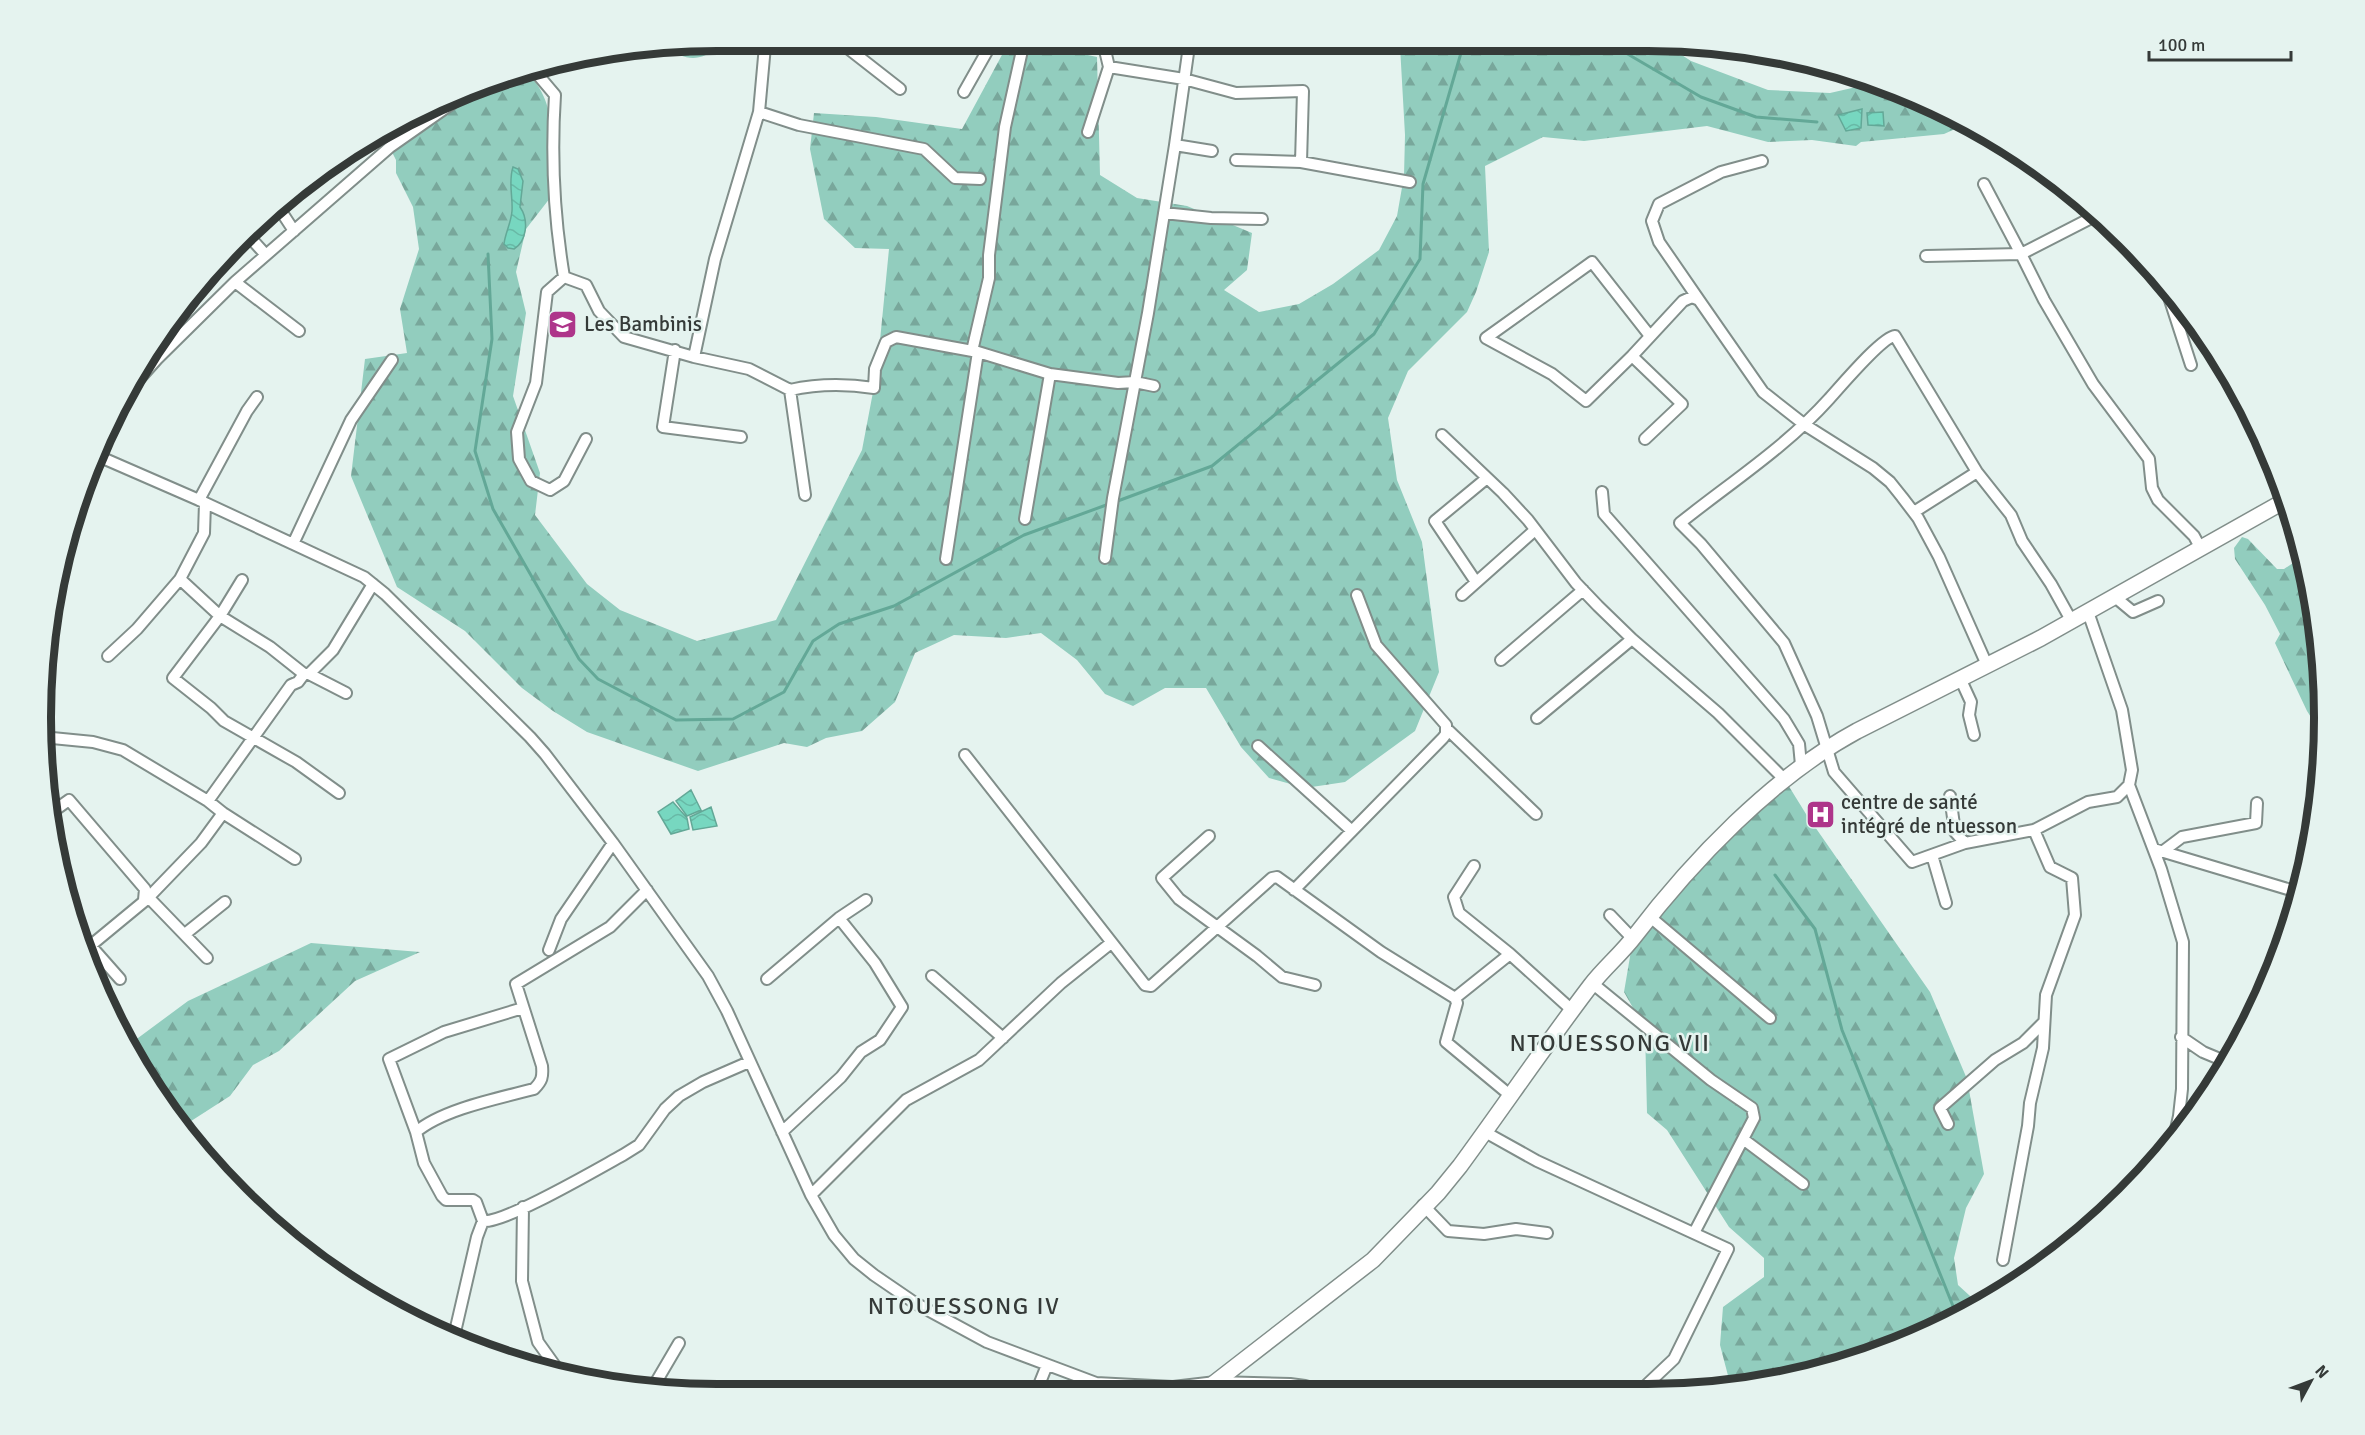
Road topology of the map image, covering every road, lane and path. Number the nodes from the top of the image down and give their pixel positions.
1 (765, 51) edge
2 (851, 51) edge
3 (987, 51) edge
4 (1022, 51) edge
5 (1105, 51) edge
6 (1188, 51) edge
7 (1109, 67) junction
8 (539, 76) edge
9 (1184, 79) junction
10 (900, 89) dead end
11 (964, 92) dead end
12 (759, 112) junction
13 (421, 121) edge
14 (1088, 132) dead end
15 (1175, 145) junction
16 (1212, 151) dead end
17 (1236, 160) dead end
18 (1762, 161) dead end
19 (1302, 162) junction
20 (980, 179) dead end
21 (1410, 182) dead end
22 (1984, 184) dead end
23 (282, 213) edge
24 (1164, 213) junction
25 (1262, 219) dead end
26 (2090, 219) edge
27 (294, 231) junction
28 (252, 240) edge
29 (2021, 254) junction
30 (266, 255) junction
31 (1926, 256) dead end
32 (564, 277) junction
33 (235, 282) junction
34 (1699, 300) junction
35 (2172, 307) edge
36 (299, 331) dead end
37 (1650, 336) junction
38 (675, 350) junction
39 (975, 352) junction
40 (1632, 356) junction
41 (694, 357) junction
42 (392, 360) dead end
43 (153, 364) edge
44 (2191, 365) dead end
45 (1050, 374) junction
46 (1135, 382) junction
47 (1154, 386) dead end
48 (790, 390) junction
49 (257, 397) dead end
50 (1805, 425) junction
51 (1442, 435) dead end
52 (741, 437) dead end
53 (586, 439) dead end
54 (1645, 439) dead end
55 (104, 458) edge
56 (1977, 472) junction
57 (1487, 478) junction
58 (1602, 492) dead end
59 (805, 495) dead end
60 (202, 502) junction
61 (2279, 504) edge
62 (1914, 512) junction
63 (1025, 519) dead end
64 (1535, 530) junction
65 (293, 544) junction
66 (2201, 549) junction
67 (1105, 558) dead end
68 (946, 559) dead end
69 (180, 579) junction
70 (242, 580) dead end
71 (1476, 582) junction
72 (373, 584) junction
73 (1583, 590) junction
74 (1357, 595) dead end
75 (1462, 595) dead end
76 (2115, 597) junction
77 (2158, 601) dead end
78 (2088, 612) junction
79 (220, 616) junction
80 (2071, 620) junction
81 (1632, 639) junction
82 (108, 656) dead end
83 (1501, 660) dead end
84 (1987, 664) junction
85 (306, 674) junction
86 (1960, 678) junction
87 (346, 693) dead end
88 (1537, 717) dead end
89 (1447, 729) junction
90 (1974, 735) dead end
91 (254, 736) junction
92 (51, 738) edge
93 (1257, 746) dead end
94 (1827, 747) junction
95 (965, 755) dead end
96 (1801, 765) junction
97 (1785, 780) junction
98 (2129, 785) junction
99 (339, 793) dead end
100 (1950, 796) dead end
101 (208, 801) junction
102 (2257, 803) dead end
103 (58, 808) edge
104 (223, 813) junction
105 (1536, 814) dead end
106 (2034, 830) junction
107 (1352, 831) junction
108 (1209, 836) dead end
109 (613, 843) junction
110 (1965, 843) junction
111 (2158, 850) junction
112 (1932, 855) junction
113 (295, 858) dead end
114 (1474, 866) dead end
115 (647, 890) junction
116 (1294, 890) junction
117 (2291, 890) edge
118 (146, 900) junction
119 (866, 900) dead end
120 (225, 903) dead end
121 (1946, 903) dead end
122 (1610, 915) dead end
123 (1649, 916) junction
124 (839, 918) junction
125 (1217, 928) junction
126 (185, 934) junction
127 (1633, 939) junction
128 (1111, 943) junction
129 (91, 945) edge
130 (549, 950) dead end
131 (1510, 954) junction
132 (95, 956) edge
133 (207, 958) dead end
134 (932, 976) dead end
135 (120, 979) dead end
136 (766, 979) dead end
137 (1592, 983) junction
138 (1315, 985) dead end
139 (1455, 998) junction
140 (523, 1008) junction
141 (1573, 1011) junction
142 (1770, 1018) dead end
143 (2043, 1023) junction
144 (2181, 1036) junction
145 (1003, 1038) junction
146 (2220, 1059) edge
147 (749, 1062) junction
148 (1511, 1096) junction
149 (2178, 1120) edge
150 (1948, 1124) dead end
151 (416, 1132) junction
152 (782, 1132) junction
153 (1485, 1132) junction
154 (1743, 1140) junction
155 (1803, 1184) dead end
156 (811, 1195) junction
157 (1424, 1206) junction
158 (523, 1207) junction
159 (483, 1221) junction
160 (1547, 1233) dead end
161 (1694, 1233) junction
162 (2003, 1260) dead end
163 (455, 1330) edge
164 (679, 1343) dead end
165 (553, 1363) edge
166 (1047, 1365) junction
167 (657, 1381) edge
168 (1216, 1382) junction
169 (1039, 1384) edge
170 (1115, 1384) edge
171 (1199, 1384) edge
172 (1213, 1384) edge
173 (1260, 1384) edge
174 (1648, 1384) edge

1 - 12 street
2 - 10 street
3 - 11 street
4 - 39 street
5 - 7 street
6 - 9 street
7 - 9 street
7 - 14 street
8 - 32 street
9 - 15 street
9 - 19 street
12 - 20 street
12 - 41 street
13 - 27 street
15 - 16 street
15 - 24 street
17 - 19 street
18 - 34 street
19 - 21 street
22 - 29 street
23 - 27 street
24 - 25 street
24 - 46 street
26 - 29 street
27 - 30 street
28 - 30 street
29 - 31 street
29 - 66 street
30 - 33 street
32 - 38 street
32 - 53 street
33 - 36 street
33 - 43 street
34 - 37 street
34 - 50 street
35 - 44 street
37 - 40 street
37 - 40 street
38 - 41 street
38 - 52 street
39 - 45 street
39 - 48 street
39 - 68 street
40 - 54 street
41 - 48 street
42 - 65 street
45 - 46 street
45 - 63 street
46 - 47 street
46 - 67 street
48 - 59 street
49 - 60 street
50 - 56 street
50 - 62 street
50 - 94 street
51 - 57 street
55 - 60 street
56 - 62 street
56 - 80 street
57 - 64 street
57 - 71 street
58 - 96 street
60 - 65 street
60 - 69 street
61 - 66 street
62 - 84 street
64 - 71 street
64 - 73 street
65 - 72 street
66 - 76 street
69 - 79 street
69 - 82 street
70 - 79 street
71 - 75 street
72 - 85 street
72 - 109 street
73 - 81 street
73 - 83 street
74 - 89 street
76 - 77 street
76 - 78 street
78 - 80 street
78 - 98 street
79 - 85 street
79 - 91 street
80 - 84 street
81 - 88 street
81 - 97 street
84 - 86 street
85 - 87 street
85 - 91 street
86 - 90 street
86 - 94 street
89 - 105 street
89 - 107 street
91 - 99 street
91 - 101 street
92 - 101 street
93 - 107 street
94 - 96 street
94 - 112 street
95 - 128 street
96 - 97 street
97 - 123 street
98 - 106 street
98 - 111 street
100 - 110 street
101 - 104 street
102 - 111 street
103 - 118 street
104 - 113 street
104 - 118 street
106 - 110 street
106 - 143 street
107 - 116 street
108 - 125 street
109 - 115 street
109 - 130 street
110 - 112 street
111 - 117 street
111 - 144 street
112 - 121 street
114 - 131 street
115 - 140 street
115 - 147 street
116 - 125 street
116 - 139 street
118 - 126 street
118 - 129 street
119 - 124 street
120 - 126 street
122 - 127 street
123 - 127 street
123 - 142 street
124 - 136 street
124 - 152 street
125 - 128 street
125 - 138 street
126 - 133 street
127 - 137 street
128 - 145 street
131 - 139 street
131 - 141 street
132 - 135 street
134 - 145 street
137 - 141 street
137 - 154 street
139 - 148 street
140 - 151 street
140 - 151 street
141 - 148 street
143 - 150 street
143 - 162 street
144 - 146 street
144 - 149 street
145 - 156 street
147 - 152 street
147 - 158 street
148 - 153 street
151 - 159 street
152 - 156 street
153 - 157 street
153 - 161 street
154 - 155 street
154 - 161 street
156 - 166 street
157 - 160 street
157 - 168 street
158 - 159 street
158 - 165 street
159 - 163 street
161 - 174 street
164 - 167 street
166 - 169 street
166 - 170 street
168 - 171 street
168 - 172 street
168 - 173 street

